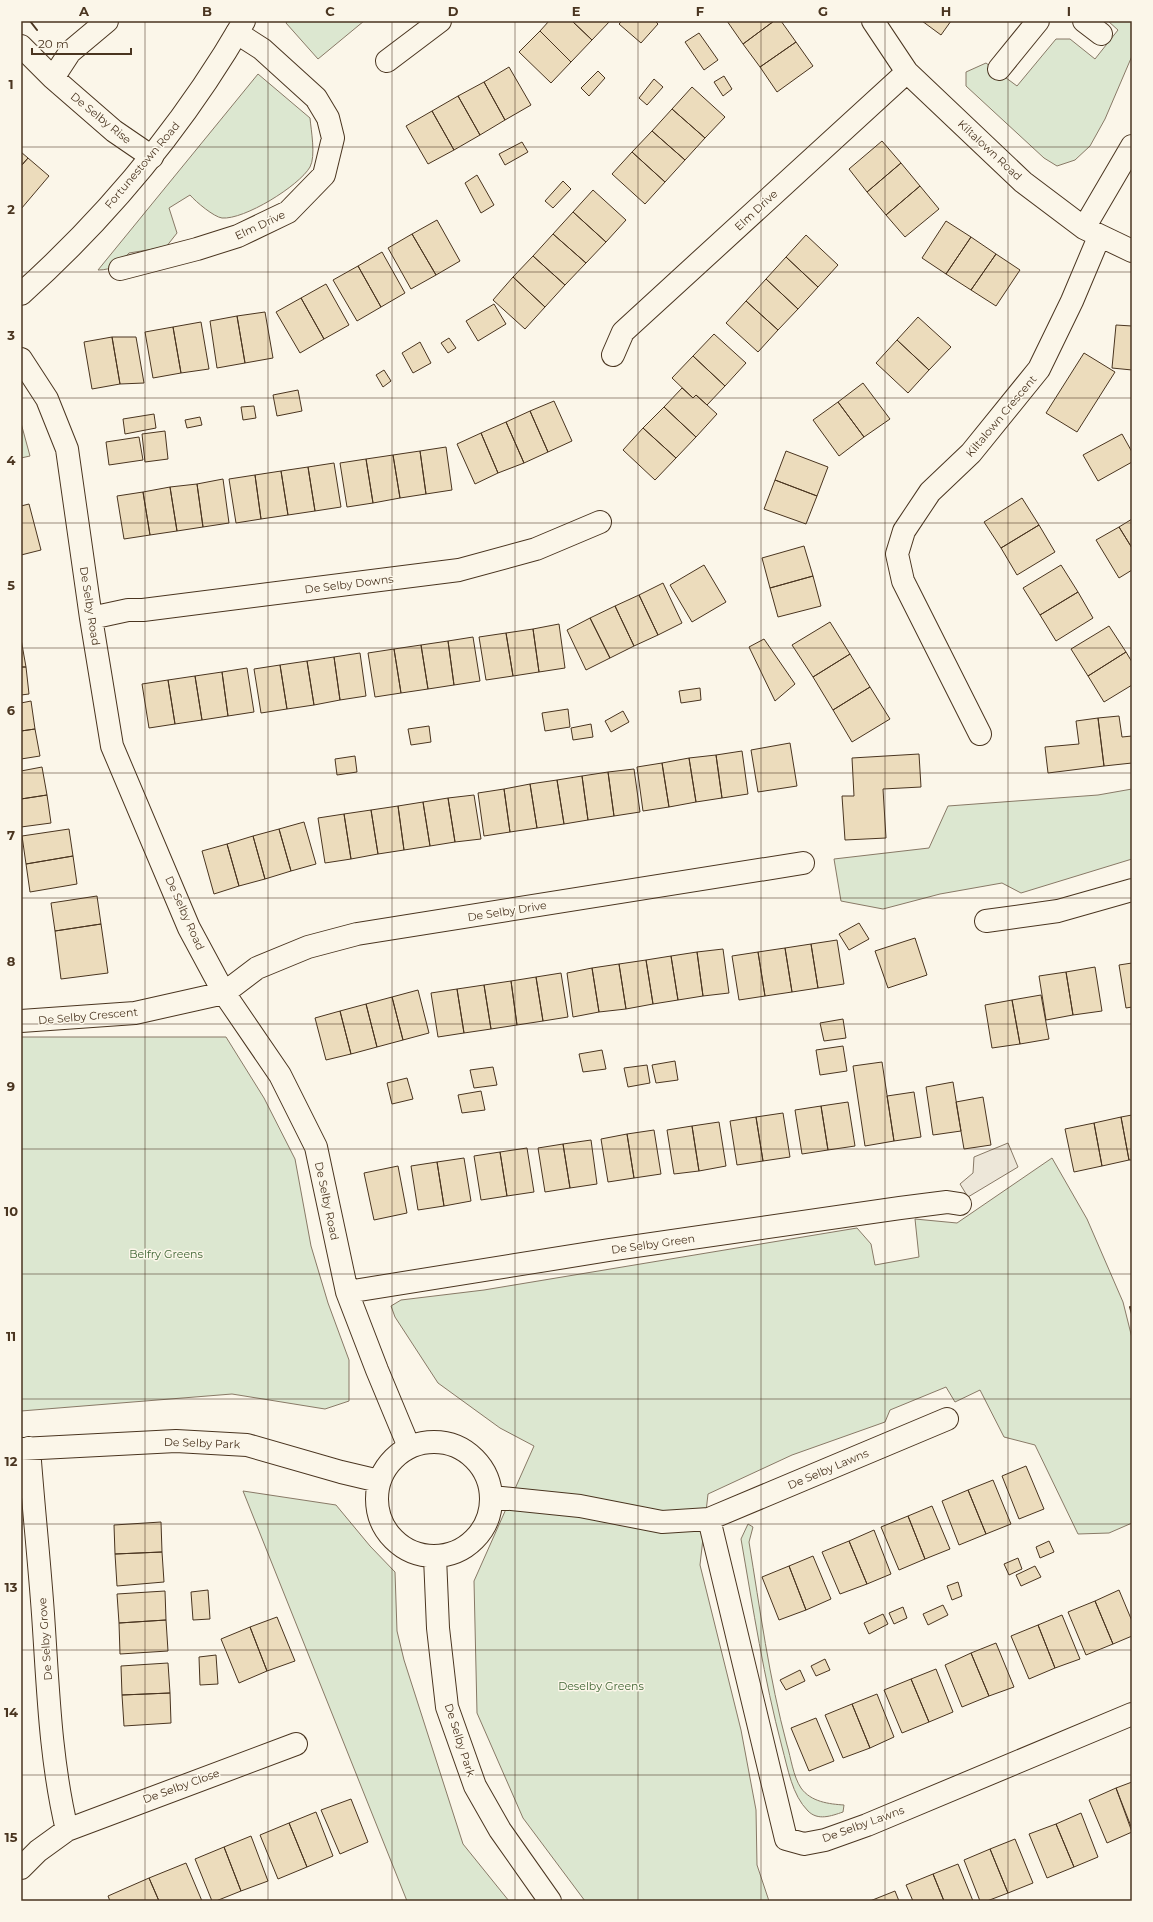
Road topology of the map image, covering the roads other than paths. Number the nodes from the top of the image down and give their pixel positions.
1 (107, 21) edge
2 (440, 21) edge
3 (873, 21) edge
4 (1038, 21) edge
5 (240, 27) edge
6 (21, 46) edge
7 (387, 61) dead end
8 (999, 69) dead end
9 (907, 72) junction
10 (53, 78) junction
11 (1132, 146) edge
12 (152, 157) junction
13 (1092, 232) junction
14 (1132, 251) edge
15 (120, 269) dead end
16 (21, 294) edge
17 (613, 355) dead end
18 (21, 359) edge
19 (600, 522) dead end
20 (91, 618) junction
21 (980, 734) dead end
22 (803, 863) dead end
23 (1132, 890) edge
24 (986, 921) dead end
25 (224, 993) junction
26 (21, 1022) edge
27 (960, 1204) dead end
28 (347, 1292) junction
29 (947, 1419) dead end
30 (409, 1447) junction
31 (25, 1448) edge
32 (379, 1481) junction
33 (492, 1497) junction
34 (709, 1519) junction
35 (435, 1557) junction
36 (1132, 1714) edge
37 (296, 1744) dead end
38 (67, 1830) junction
39 (21, 1868) edge
40 (550, 1901) edge

1 - 10 street
2 - 7 street
3 - 9 street, Kiltalown Road
4 - 8 street
5 - 12 street, Fortunestown Road
5 - 15 street, Elm Drive
6 - 10 street, De Selby Rise
9 - 13 street, Kiltalown Road
9 - 17 street, Elm Drive
10 - 12 street, De Selby Rise
11 - 13 street, Kiltalown Crescent
12 - 16 street, Fortunestown Road
13 - 14 street, Kiltalown Road
13 - 21 street, Kiltalown Crescent
18 - 20 street, De Selby Road
19 - 20 street, De Selby Downs
20 - 25 street, De Selby Road
22 - 25 street, De Selby Drive
23 - 24 street
25 - 26 street, De Selby Crescent
25 - 28 street, De Selby Road
27 - 28 street, De Selby Green
28 - 30 street, De Selby Road
29 - 34 street, De Selby Lawns
30 - 32 street
30 - 33 street
31 - 32 street, De Selby Park
31 - 38 street, De Selby Grove
32 - 35 street
33 - 34 street, De Selby Lawns
33 - 35 street
34 - 36 street, De Selby Lawns
35 - 40 street, De Selby Park
37 - 38 street, De Selby Close
38 - 39 street, De Selby Close

